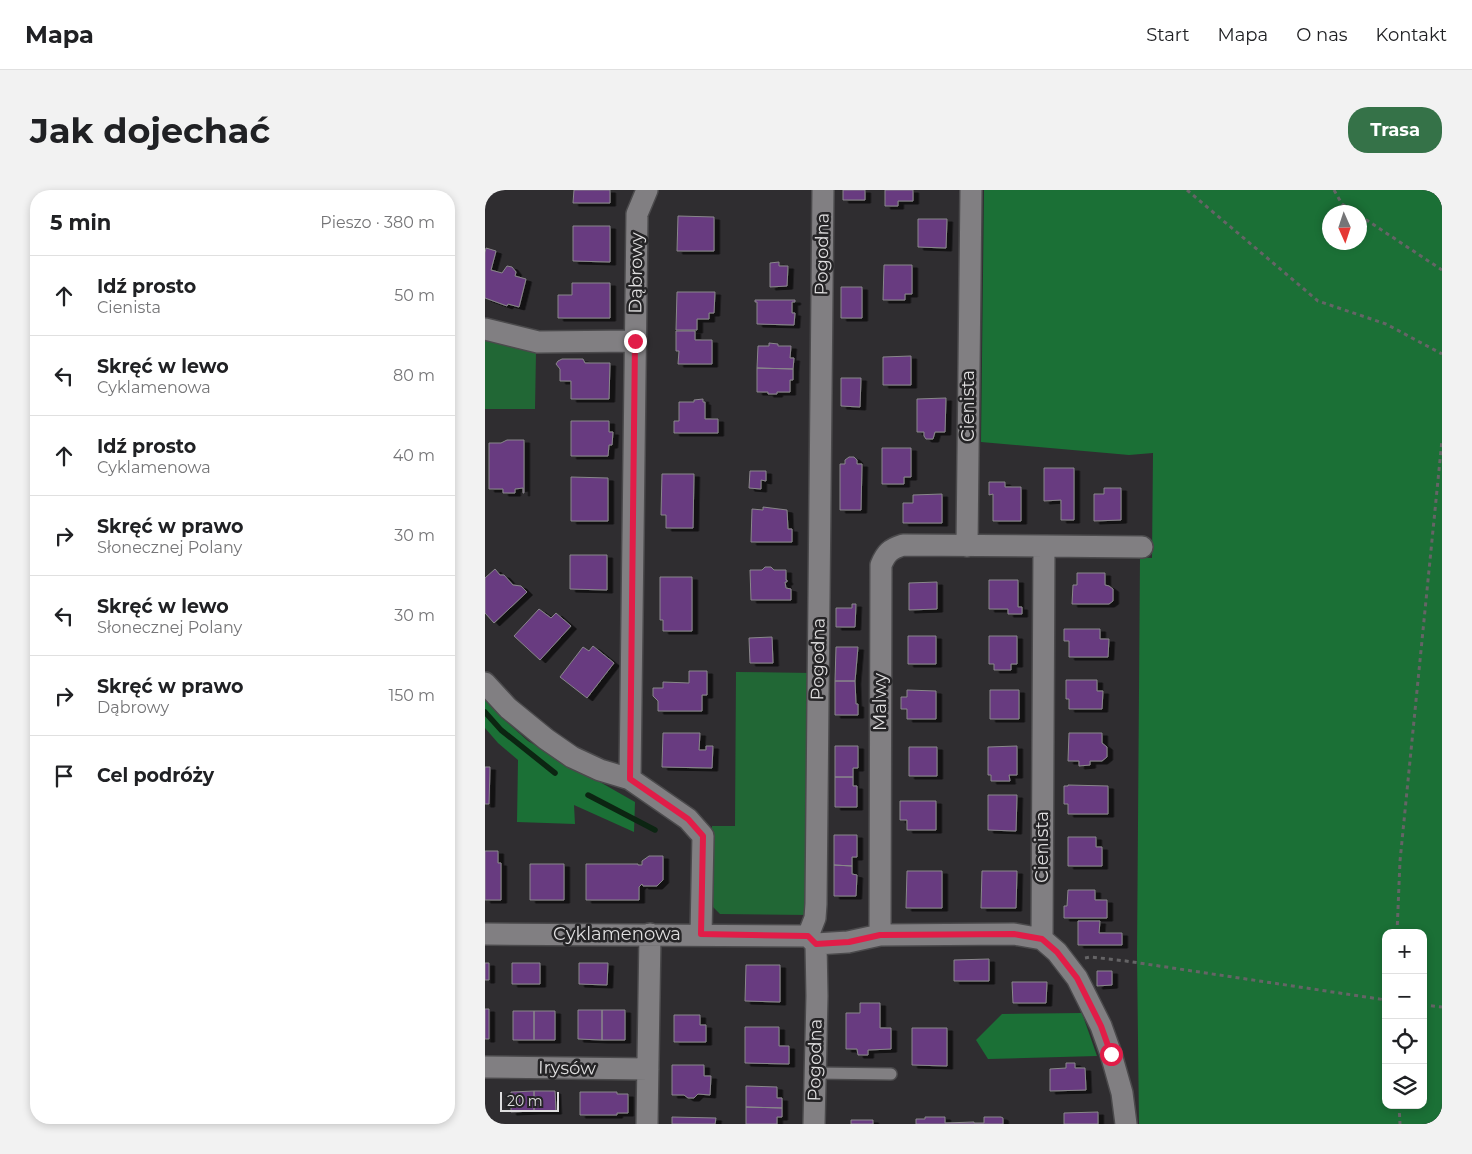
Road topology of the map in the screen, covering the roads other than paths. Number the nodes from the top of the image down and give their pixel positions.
1 (647, 190) edge
2 (823, 190) edge
3 (971, 190) edge
4 (485, 329) edge
5 (635, 341) junction
6 (967, 546) junction
7 (1044, 546) junction
8 (1142, 547) dead end
9 (485, 683) edge
10 (630, 779) junction
11 (485, 934) edge
12 (650, 934) junction
13 (701, 934) junction
14 (880, 935) junction
15 (1042, 939) junction
16 (812, 940) junction
17 (485, 1067) edge
18 (648, 1069) junction
19 (815, 1074) junction
20 (891, 1074) dead end
21 (647, 1124) edge
22 (814, 1124) edge
23 (1127, 1124) edge

1 - 5 street, Dąbrowy
2 - 16 street, Pogodna
3 - 6 street, Cienista
4 - 5 street
5 - 10 street, Dąbrowy
6 - 7 street
6 - 14 street, Malwy
7 - 8 street
7 - 15 street, Cienista
9 - 10 street
10 - 13 street
11 - 12 street, Cyklamenowa
12 - 13 street, Cyklamenowa
12 - 18 street
13 - 16 street, Cyklamenowa
14 - 15 street, Cyklamenowa
14 - 16 street, Cyklamenowa
15 - 23 street
16 - 19 street, Pogodna
17 - 18 street, Irysów
18 - 21 street
19 - 20 lane
19 - 22 street, Pogodna

